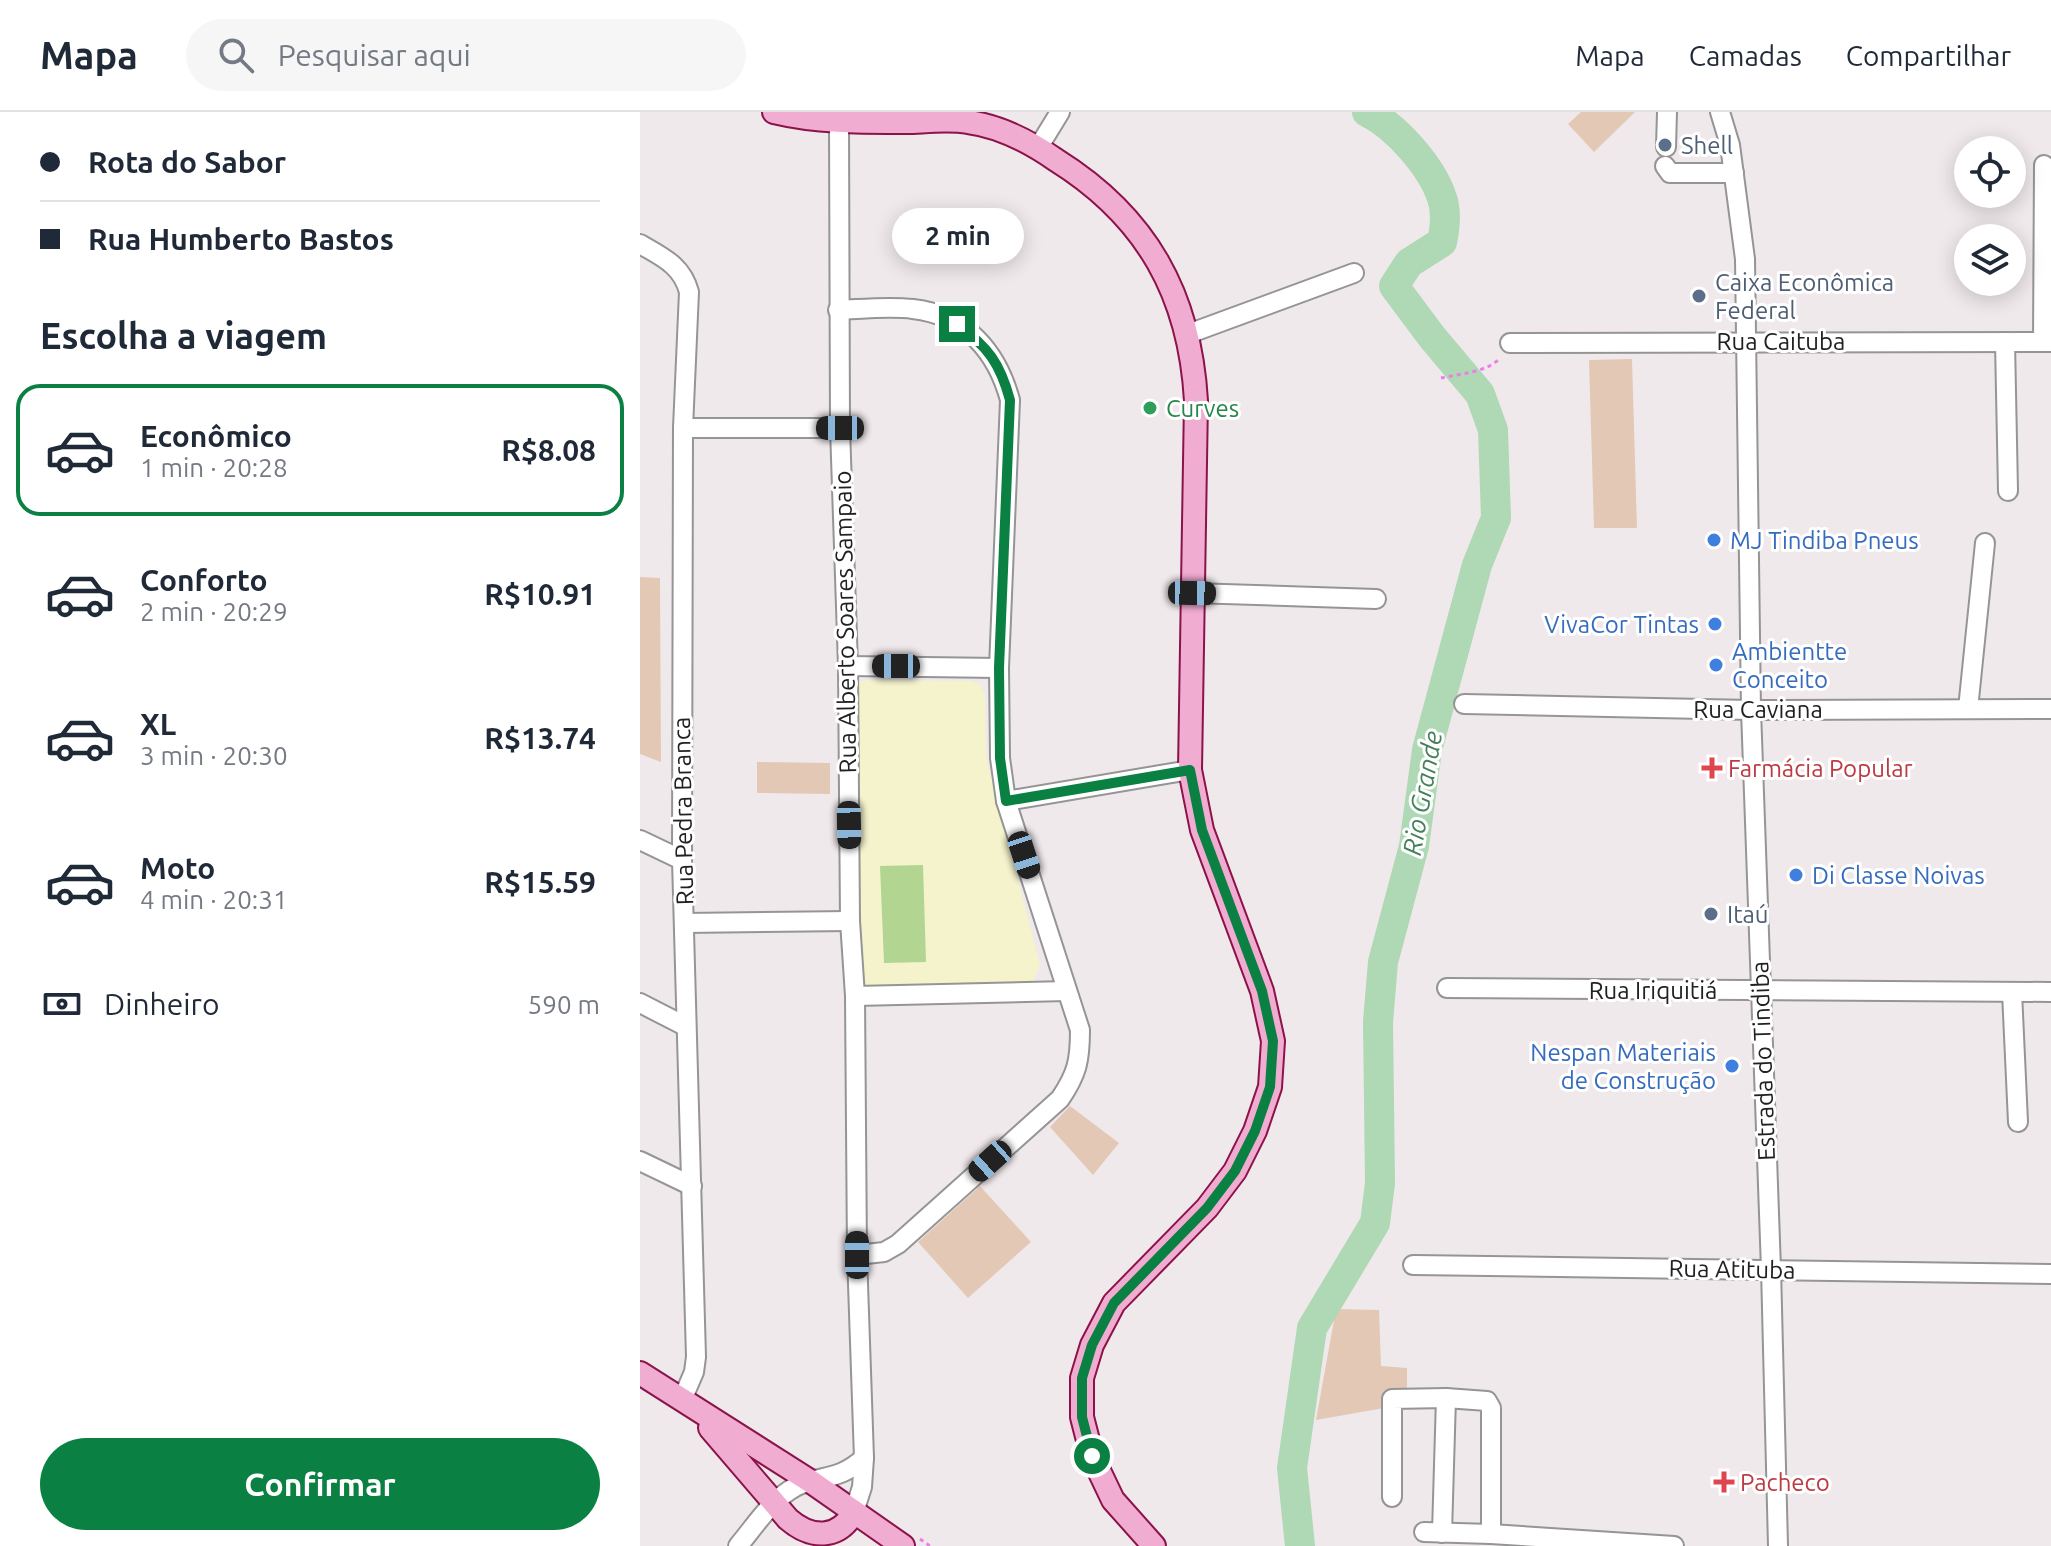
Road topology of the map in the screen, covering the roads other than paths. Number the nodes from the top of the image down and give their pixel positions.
1 (774, 112) edge
2 (1060, 112) edge
3 (1667, 112) edge
4 (1720, 112) edge
5 (1733, 112) edge
6 (967, 117) edge
7 (839, 122) junction
8 (1730, 145) junction
9 (1038, 148) junction
10 (2044, 165) dead end
11 (1734, 173) junction
12 (640, 244) edge
13 (1354, 273) dead end
14 (838, 310) junction
15 (1188, 334) junction
16 (1747, 341) junction
17 (2005, 342) junction
18 (2047, 342) edge
19 (1510, 343) road end
20 (683, 428) junction
21 (840, 428) junction
22 (2008, 491) dead end
23 (1985, 543) dead end
24 (1192, 593) junction
25 (1376, 599) dead end
26 (848, 666) junction
27 (999, 668) junction
28 (1464, 704) dead end
29 (1968, 709) junction
30 (2051, 709) edge
31 (1751, 710) junction
32 (1190, 770) junction
33 (1006, 801) junction
34 (640, 840) edge
35 (682, 860) junction
36 (850, 921) junction
37 (684, 923) junction
38 (1447, 988) dead end
39 (1759, 990) junction
40 (1067, 991) junction
41 (2012, 992) junction
42 (2051, 992) edge
43 (855, 996) junction
44 (640, 1003) edge
45 (685, 1026) junction
46 (2018, 1122) dead end
47 (640, 1161) edge
48 (692, 1186) junction
49 (857, 1255) junction
50 (1413, 1265) dead end
51 (1771, 1269) junction
52 (2051, 1274) edge
53 (640, 1373) edge
54 (1446, 1398) junction
55 (686, 1403) junction
56 (864, 1458) junction
57 (810, 1481) junction
58 (1392, 1497) dead end
59 (854, 1512) junction
60 (793, 1524) edge
61 (1491, 1534) junction
62 (744, 1539) edge
63 (830, 1540) edge
64 (903, 1546) edge
65 (1154, 1546) edge
66 (1674, 1546) edge
67 (1778, 1546) edge

1 - 7 main road
2 - 9 street
3 - 11 street
4 - 8 street, Estrada do Tindiba
5 - 8 street, Estrada do Tindiba
6 - 7 main road
6 - 9 main road
7 - 14 street, Rua Alberto Soares Sampaio
8 - 11 street, Estrada do Tindiba
9 - 15 main road
10 - 18 street
11 - 16 street, Estrada do Tindiba
12 - 20 street, Rua Pedra Branca
13 - 15 street
14 - 21 street, Rua Alberto Soares Sampaio
14 - 27 street
15 - 24 main road
16 - 17 street, Rua Caituba
16 - 19 street, Rua Caituba
16 - 31 street, Estrada do Tindiba
17 - 18 street, Rua Caituba
17 - 22 street
20 - 21 street
20 - 35 street, Rua Pedra Branca
21 - 26 street, Rua Alberto Soares Sampaio
23 - 29 street
24 - 25 street
24 - 32 main road
26 - 27 street
26 - 36 street, Rua Alberto Soares Sampaio
27 - 33 street
28 - 31 street, Rua Caviana
29 - 30 street, Rua Caviana
29 - 31 street, Rua Caviana
31 - 39 street, Estrada do Tindiba
32 - 33 street
32 - 65 main road
33 - 40 street
34 - 35 street
35 - 37 street, Rua Pedra Branca
36 - 37 street
36 - 43 street, Rua Alberto Soares Sampaio
37 - 45 street, Rua Pedra Branca
38 - 39 street, Rua Iriquitiá
39 - 41 street, Rua Iriquitiá
39 - 51 street, Estrada do Tindiba
40 - 43 street
40 - 49 street
41 - 42 street, Rua Iriquitiá
41 - 46 street
43 - 49 street, Rua Alberto Soares Sampaio
44 - 45 street
45 - 48 street, Rua Pedra Branca
47 - 48 street
48 - 55 street, Rua Pedra Branca
49 - 56 street, Rua Alberto Soares Sampaio
50 - 51 street, Rua Atituba
51 - 52 street, Rua Atituba
51 - 67 street, Estrada do Tindiba
53 - 55 main road
54 - 58 street
54 - 61 street
54 - 61 street
55 - 57 main road
55 - 60 main road
56 - 57 street
56 - 59 street, Rua Alberto Soares Sampaio
57 - 59 main road
57 - 60 street
59 - 63 main road
59 - 64 main road
60 - 62 street
60 - 63 main road
61 - 66 street

